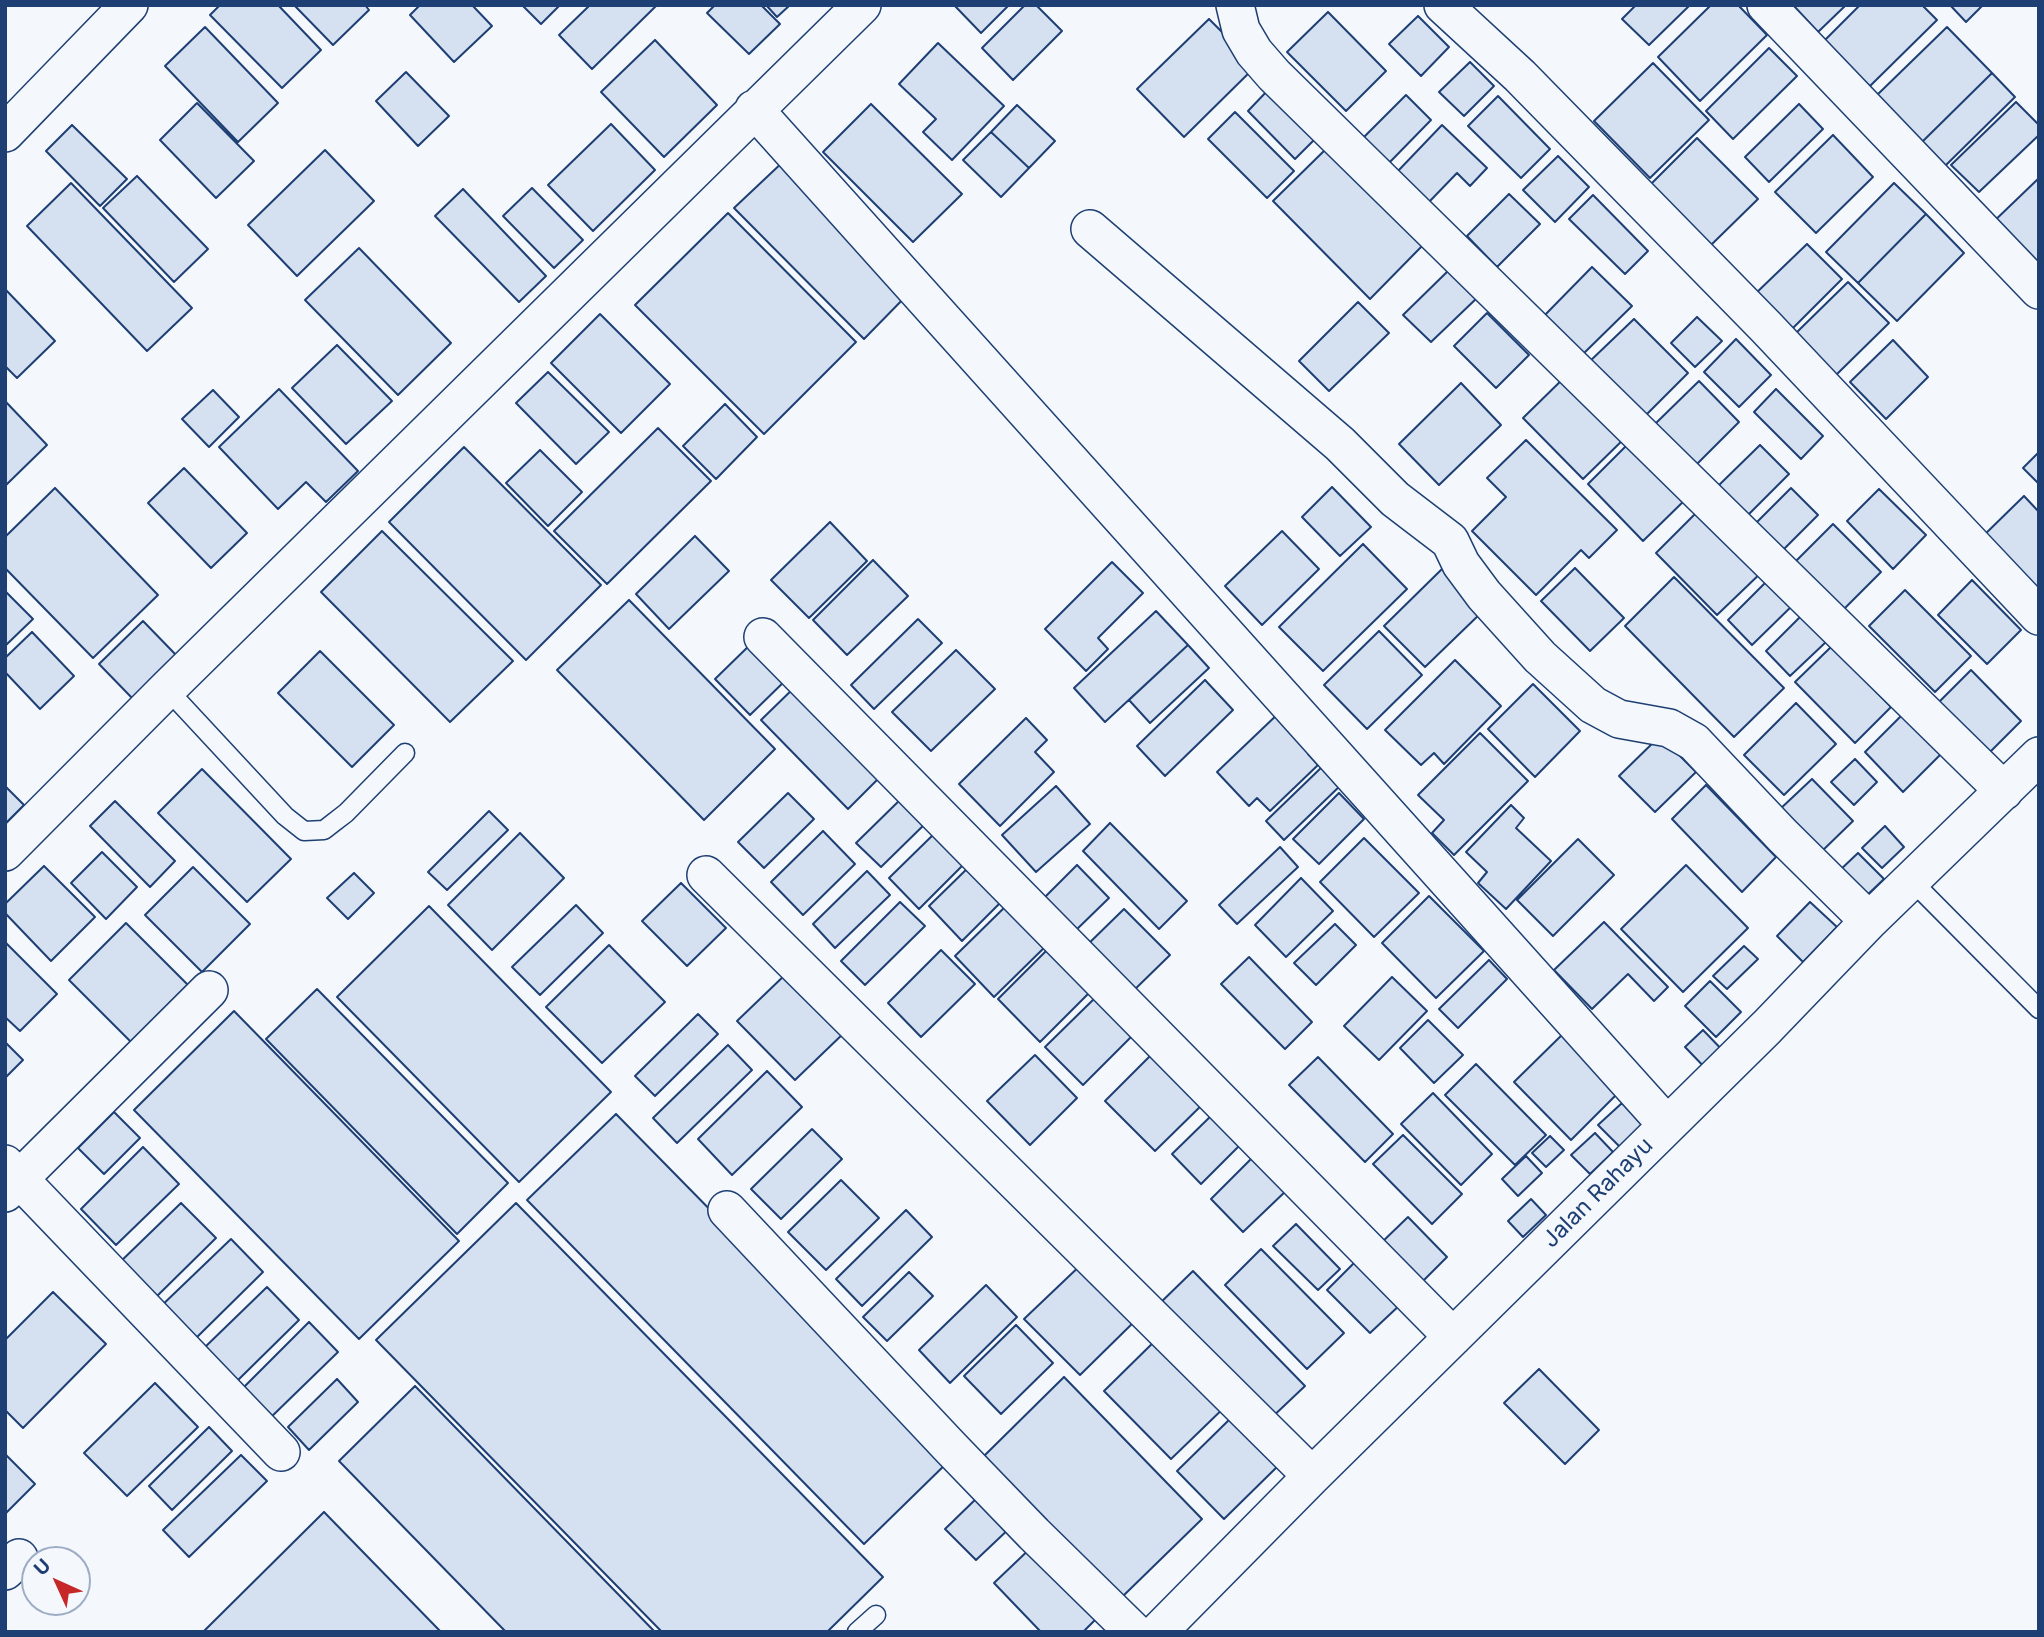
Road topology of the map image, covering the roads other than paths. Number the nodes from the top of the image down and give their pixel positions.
1 (130, 5) edge
2 (862, 5) edge
3 (1235, 5) edge
4 (1443, 5) edge
5 (1766, 5) edge
6 (754, 109) junction
7 (5, 133) edge
8 (1090, 229) dead end
9 (2039, 290) edge
10 (2039, 616) edge
11 (763, 637) dead end
12 (167, 689) junction
13 (405, 753) dead end
14 (2039, 756) edge
15 (2004, 791) junction
16 (5, 852) edge
17 (706, 875) dead end
18 (1912, 881) junction
19 (1869, 921) junction
20 (209, 990) dead end
21 (2039, 1009) edge
22 (1667, 1125) junction
23 (10, 1179) edge
24 (727, 1210) dead end
25 (1453, 1337) junction
26 (281, 1452) dead end
27 (1312, 1476) junction
28 (876, 1615) dead end
29 (857, 1632) edge
30 (1134, 1632) edge
31 (1158, 1632) edge

1 - 7 street
2 - 6 street
3 - 15 street
4 - 10 street
5 - 9 street
6 - 12 street
6 - 22 street
8 - 19 street
11 - 25 street
12 - 13 lane
12 - 16 street
14 - 15 street, Jalan Rahayu
15 - 18 street, Jalan Rahayu
17 - 27 street
18 - 19 street, Jalan Rahayu
18 - 21 lane
19 - 22 street, Jalan Rahayu
20 - 23 street
22 - 25 street, Jalan Rahayu
23 - 26 street
24 - 30 street
25 - 27 street, Jalan Rahayu
27 - 31 street, Jalan Rahayu
28 - 29 lane

